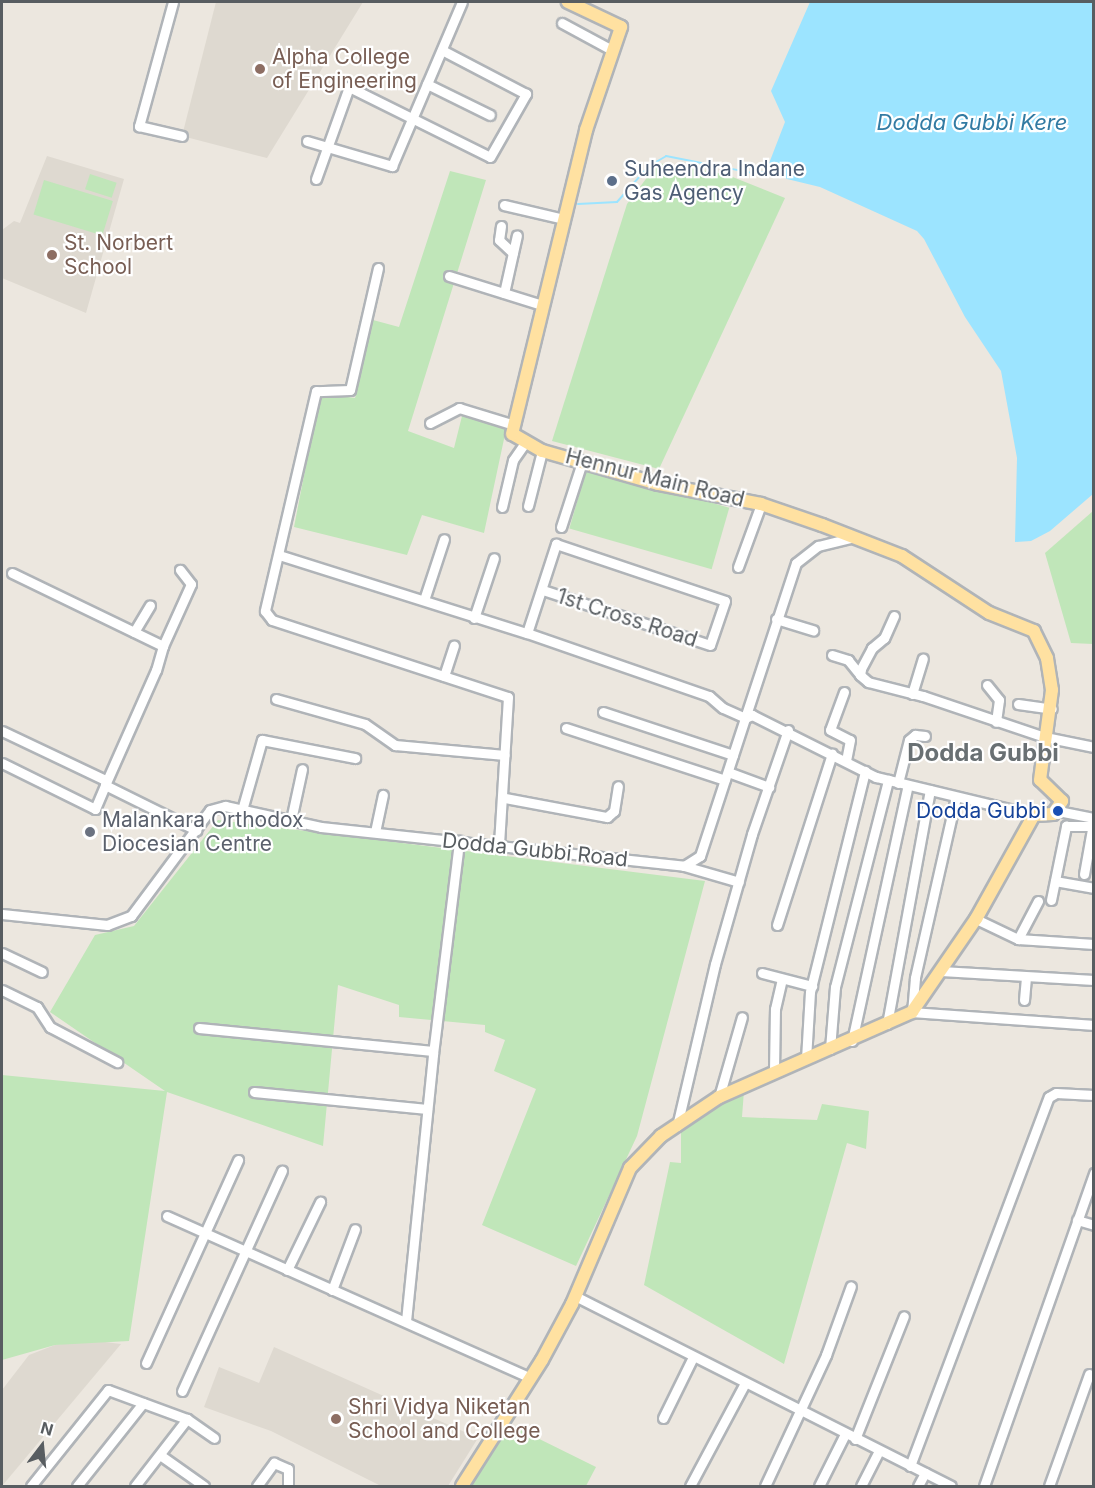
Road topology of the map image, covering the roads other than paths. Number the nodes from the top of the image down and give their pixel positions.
1 (173, 2) edge
2 (462, 2) edge
3 (568, 2) edge
4 (562, 23) dead end
5 (442, 50) junction
6 (612, 50) junction
7 (427, 84) junction
8 (490, 115) dead end
9 (413, 118) junction
10 (182, 136) dead end
11 (307, 141) dead end
12 (326, 147) junction
13 (316, 179) dead end
14 (504, 205) dead end
15 (564, 219) junction
16 (501, 226) dead end
17 (517, 235) dead end
18 (513, 253) junction
19 (378, 268) dead end
20 (448, 276) dead end
21 (504, 293) junction
22 (542, 305) junction
23 (430, 423) dead end
24 (511, 424) junction
25 (524, 444) junction
26 (542, 451) junction
27 (582, 462) junction
28 (761, 504) junction
29 (528, 506) dead end
30 (502, 507) dead end
31 (561, 527) dead end
32 (853, 537) junction
33 (444, 539) dead end
34 (279, 555) junction
35 (494, 558) dead end
36 (738, 567) dead end
37 (180, 570) dead end
38 (12, 573) dead end
39 (543, 590) junction
40 (424, 600) junction
41 (150, 605) dead end
42 (894, 616) dead end
43 (474, 618) junction
44 (776, 619) junction
45 (813, 630) dead end
46 (134, 632) junction
47 (527, 633) junction
48 (163, 646) junction
49 (454, 646) dead end
50 (832, 655) dead end
51 (923, 659) dead end
52 (860, 675) junction
53 (444, 676) junction
54 (987, 685) dead end
55 (844, 692) dead end
56 (912, 694) junction
57 (276, 699) dead end
58 (1018, 704) dead end
59 (1052, 709) junction
60 (603, 712) dead end
61 (745, 718) junction
62 (996, 722) junction
63 (566, 728) dead end
64 (788, 730) junction
65 (2, 731) edge
66 (925, 736) dead end
67 (1045, 737) junction
68 (1094, 747) edge
69 (832, 753) junction
70 (505, 755) junction
71 (733, 755) junction
72 (355, 758) dead end
73 (846, 761) junction
74 (2, 763) edge
75 (302, 769) dead end
76 (865, 771) junction
77 (726, 776) junction
78 (105, 782) junction
79 (898, 782) junction
80 (618, 786) dead end
81 (769, 787) junction
82 (930, 790) junction
83 (383, 795) dead end
84 (956, 796) junction
85 (505, 798) junction
86 (242, 810) junction
87 (1058, 811) junction
88 (1034, 815) junction
89 (291, 820) junction
90 (1066, 825) junction
91 (1091, 826) junction
92 (196, 830) junction
93 (375, 832) junction
94 (459, 841) junction
95 (499, 846) junction
96 (684, 866) junction
97 (1084, 874) dead end
98 (1055, 881) junction
99 (739, 882) junction
100 (1094, 888) edge
101 (1051, 900) dead end
102 (1038, 901) dead end
103 (2, 914) edge
104 (976, 919) junction
105 (777, 925) dead end
106 (1017, 939) junction
107 (1094, 945) edge
108 (2, 953) edge
109 (941, 971) junction
110 (42, 972) dead end
111 (762, 974) dead end
112 (1026, 978) junction
113 (782, 979) junction
114 (1094, 980) edge
115 (812, 986) junction
116 (2, 990) edge
117 (1024, 1000) dead end
118 (912, 1012) junction
119 (742, 1017) dead end
120 (887, 1024) junction
121 (1094, 1025) edge
122 (199, 1028) dead end
123 (852, 1041) junction
124 (830, 1049) junction
125 (433, 1051) junction
126 (806, 1059) junction
127 (117, 1062) dead end
128 (774, 1071) junction
129 (254, 1092) dead end
130 (1094, 1095) edge
131 (720, 1096) junction
132 (427, 1109) junction
133 (677, 1125) junction
134 (238, 1160) dead end
135 (282, 1171) dead end
136 (1094, 1173) edge
137 (320, 1202) dead end
138 (167, 1216) dead end
139 (1077, 1220) junction
140 (1094, 1225) edge
141 (355, 1229) dead end
142 (203, 1233) junction
143 (245, 1252) junction
144 (287, 1270) junction
145 (851, 1286) dead end
146 (332, 1290) junction
147 (575, 1296) junction
148 (904, 1316) dead end
149 (406, 1321) junction
150 (693, 1357) junction
151 (146, 1363) dead end
152 (1089, 1374) dead end
153 (531, 1378) junction
154 (745, 1383) junction
155 (182, 1390) dead end
156 (143, 1403) junction
157 (801, 1411) junction
158 (663, 1418) dead end
159 (187, 1419) junction
160 (845, 1434) junction
161 (213, 1438) dead end
162 (855, 1439) junction
163 (879, 1451) junction
164 (160, 1455) junction
165 (910, 1466) junction
166 (925, 1473) junction
167 (31, 1486) edge
168 (77, 1486) edge
169 (135, 1486) edge
170 (204, 1486) edge
171 (257, 1486) edge
172 (288, 1486) edge
173 (462, 1486) edge
174 (690, 1486) edge
175 (765, 1486) edge
176 (819, 1486) edge
177 (861, 1486) edge
178 (918, 1486) edge
179 (951, 1486) edge
180 (984, 1486) edge
181 (1049, 1486) edge

1 - 10 street
2 - 5 street
3 - 6 main road
4 - 6 street
5 - 7 street
5 - 9 street
6 - 15 main road
7 - 8 street
7 - 9 street
9 - 12 street
9 - 12 street
11 - 12 street
12 - 13 street
14 - 15 street
15 - 22 main road
16 - 18 street
17 - 18 street
18 - 21 street
19 - 34 street
20 - 21 street
21 - 22 street
22 - 24 main road
23 - 24 street
24 - 25 main road
25 - 26 main road, Hennur Main Road
25 - 30 street
26 - 27 main road, Hennur Main Road
26 - 29 street
27 - 28 main road, Hennur Main Road
27 - 31 street
28 - 32 main road, Hennur Main Road
28 - 36 street
32 - 44 street
32 - 59 main road, Hennur Main Road
33 - 40 street
34 - 40 street
34 - 53 street
35 - 43 street
37 - 48 street
38 - 46 street
39 - 39 street, 1st Cross Road
39 - 47 street
40 - 43 street
41 - 46 street
42 - 52 street
43 - 47 street
44 - 45 street
44 - 61 street
46 - 48 street
47 - 61 street
48 - 78 street
49 - 53 street
50 - 52 street
51 - 56 street
52 - 56 street
53 - 70 street
54 - 62 street
55 - 73 street
56 - 62 street
57 - 70 street
58 - 59 street
59 - 67 main road, Hennur Main Road
60 - 71 street
61 - 64 street
61 - 71 street
62 - 67 street
63 - 77 street
64 - 69 street
64 - 81 street
65 - 78 street
66 - 79 street
67 - 68 street
67 - 87 main road, Hennur Main Road
69 - 73 street
69 - 105 street
70 - 85 street
71 - 77 street
72 - 86 street
73 - 76 street
74 - 78 street
75 - 89 street
76 - 79 street
76 - 115 street
77 - 81 street
77 - 96 street
78 - 92 street
79 - 82 street
79 - 123 street
79 - 124 street
80 - 85 street
81 - 99 street
82 - 84 street
82 - 120 street
83 - 93 street
84 - 88 street
84 - 118 street
85 - 95 street
86 - 89 street, Dodda Gubbi Road
86 - 92 street, Dodda Gubbi Road
87 - 88 main road
87 - 90 street
87 - 91 street
88 - 104 main road
89 - 93 street, Dodda Gubbi Road
90 - 91 street
90 - 98 street
91 - 97 street
92 - 103 street, Dodda Gubbi Road
93 - 94 street, Dodda Gubbi Road
94 - 95 street, Dodda Gubbi Road
94 - 125 street
95 - 96 street, Dodda Gubbi Road
96 - 99 street, Dodda Gubbi Road
98 - 100 street
98 - 101 street
99 - 133 street
102 - 106 street
104 - 106 street
104 - 109 main road
106 - 107 street
108 - 110 street
109 - 112 street
109 - 118 main road
111 - 113 street
112 - 114 street
112 - 117 street
113 - 115 street
113 - 128 street
115 - 126 street
116 - 127 street
118 - 120 main road
118 - 121 street
119 - 131 street
120 - 123 main road
122 - 125 street
123 - 124 main road
124 - 126 main road
125 - 132 street
126 - 128 main road
128 - 131 main road
129 - 132 street
130 - 165 street
131 - 133 main road
132 - 149 street
133 - 147 main road
134 - 142 street
135 - 143 street
136 - 139 street
137 - 144 street
138 - 142 street
139 - 140 street
139 - 180 street
141 - 146 street
142 - 143 street
142 - 151 street
143 - 144 street
143 - 155 street
144 - 146 street
145 - 157 street
146 - 149 street
147 - 150 street
147 - 153 main road
148 - 162 street
149 - 153 street
150 - 154 street
150 - 158 street
152 - 181 street
153 - 173 main road
154 - 157 street
154 - 174 street
156 - 159 street
156 - 167 street
156 - 168 street
157 - 160 street
157 - 175 street
159 - 161 street
159 - 164 street
160 - 162 street
160 - 176 street
162 - 163 street
163 - 165 street
163 - 177 street
164 - 169 street
164 - 170 street
165 - 166 street
166 - 178 street
166 - 179 street
171 - 172 street

